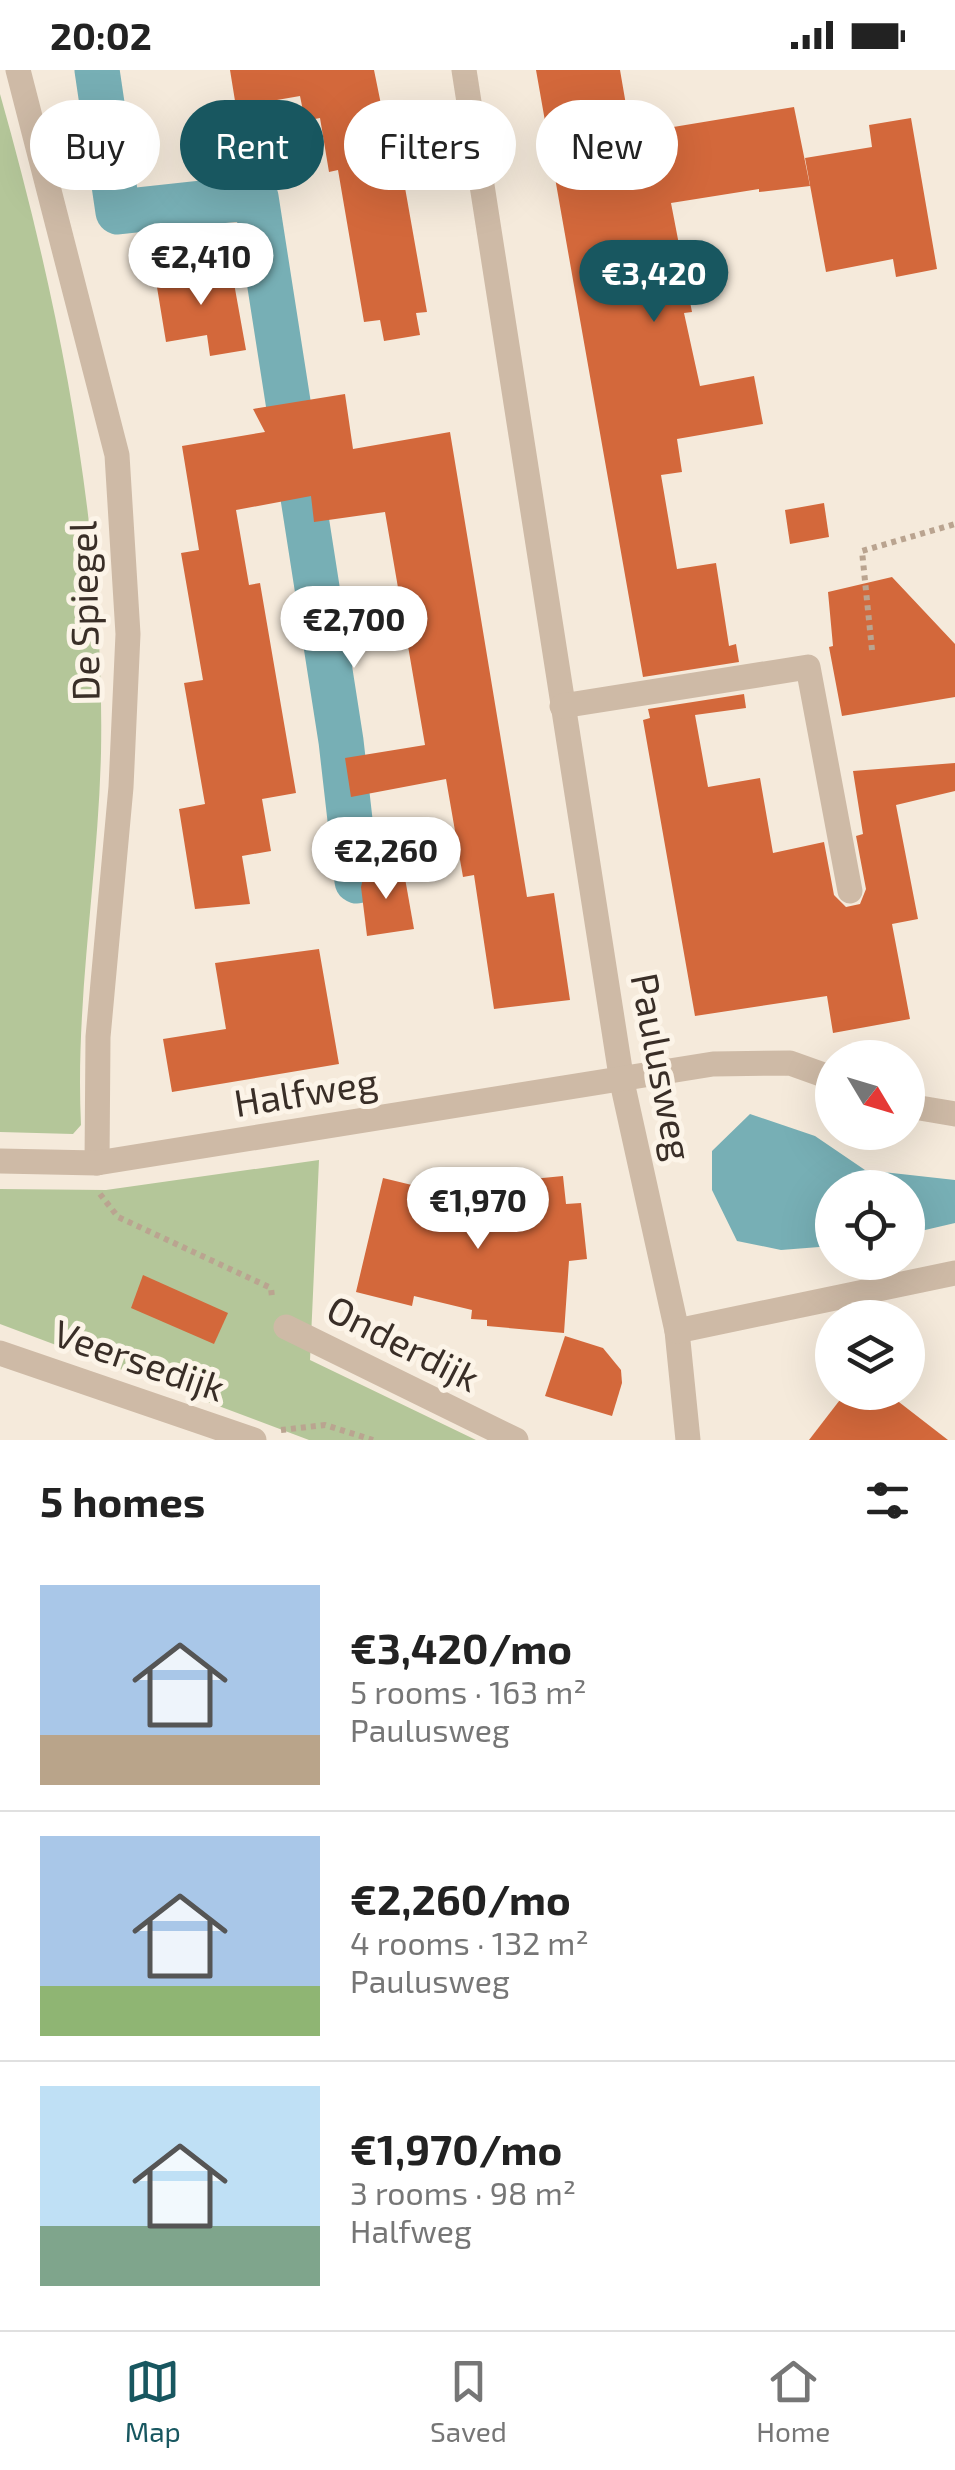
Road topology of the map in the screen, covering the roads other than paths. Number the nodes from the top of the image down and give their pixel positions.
1 (18, 70) edge
2 (464, 70) edge
3 (562, 706) junction
4 (850, 891) dead end
5 (815, 1072) edge
6 (622, 1082) junction
7 (925, 1109) edge
8 (955, 1114) edge
9 (0, 1161) edge
10 (97, 1163) junction
11 (955, 1274) edge
12 (286, 1327) road end
13 (677, 1332) junction
14 (0, 1353) edge
15 (247, 1437) edge
16 (516, 1440) edge
17 (688, 1440) edge

1 - 10 street, De Spiegel
2 - 3 street, Paulusweg
3 - 4 street
3 - 6 street, Paulusweg
5 - 6 street, Halfweg
6 - 10 street, Halfweg
6 - 13 street, Paulusweg
7 - 8 street
9 - 10 street, Halfweg
11 - 13 street
12 - 16 street, Onderdijk
13 - 17 street, Paulusweg
14 - 15 street, Veersedijk

